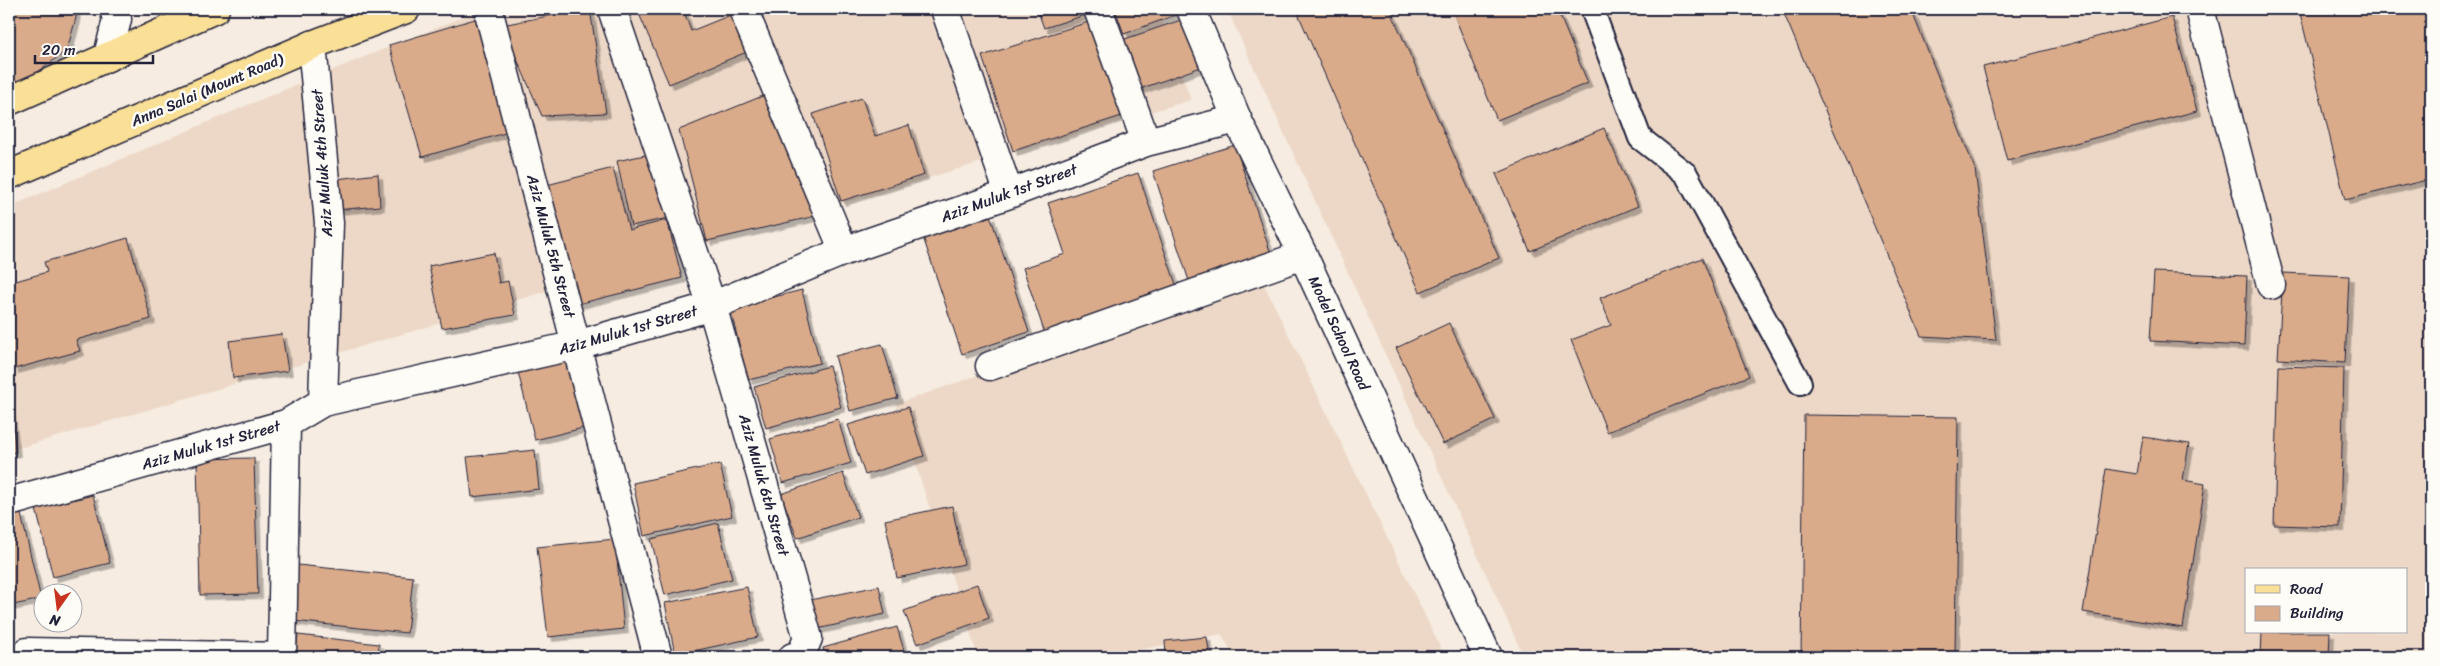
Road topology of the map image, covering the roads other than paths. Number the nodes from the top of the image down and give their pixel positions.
1 (114, 9) edge
2 (215, 9) edge
3 (406, 9) edge
4 (488, 9) edge
5 (612, 9) edge
6 (743, 9) edge
7 (944, 9) edge
8 (1098, 9) edge
9 (1191, 9) edge
10 (1592, 9) edge
11 (2200, 9) edge
12 (312, 45) junction
13 (108, 56) junction
14 (9, 102) edge
15 (1237, 119) junction
16 (1146, 142) junction
17 (9, 175) edge
18 (1009, 194) junction
19 (844, 251) junction
20 (1303, 255) junction
21 (2271, 286) dead end
22 (712, 306) junction
23 (577, 346) junction
24 (990, 366) dead end
25 (1800, 384) dead end
26 (323, 402) junction
27 (286, 424) junction
28 (9, 502) edge
29 (27, 652) dead end
30 (282, 657) edge
31 (658, 657) edge
32 (793, 657) edge
33 (1488, 657) edge

1 - 13 street
2 - 13 main road
3 - 12 main road, Anna Salai (Mount Road)
4 - 23 street, Aziz Muluk 5th Street
5 - 22 street
6 - 19 street
7 - 18 street
8 - 16 street
9 - 15 street, Model School Road
10 - 25 lane
11 - 21 street
12 - 17 main road, Anna Salai (Mount Road)
12 - 26 street, Aziz Muluk 4th Street
13 - 14 main road
15 - 16 street, Aziz Muluk 1st Street
15 - 20 street, Model School Road
16 - 18 street, Aziz Muluk 1st Street
18 - 19 street, Aziz Muluk 1st Street
19 - 22 street, Aziz Muluk 1st Street
20 - 24 street
20 - 33 street, Model School Road
22 - 23 street, Aziz Muluk 1st Street
22 - 32 street, Aziz Muluk 6th Street
23 - 26 street, Aziz Muluk 1st Street
23 - 31 street, Aziz Muluk 5th Street
26 - 27 street, Aziz Muluk 1st Street
27 - 28 street, Aziz Muluk 1st Street
27 - 30 street
29 - 30 street

